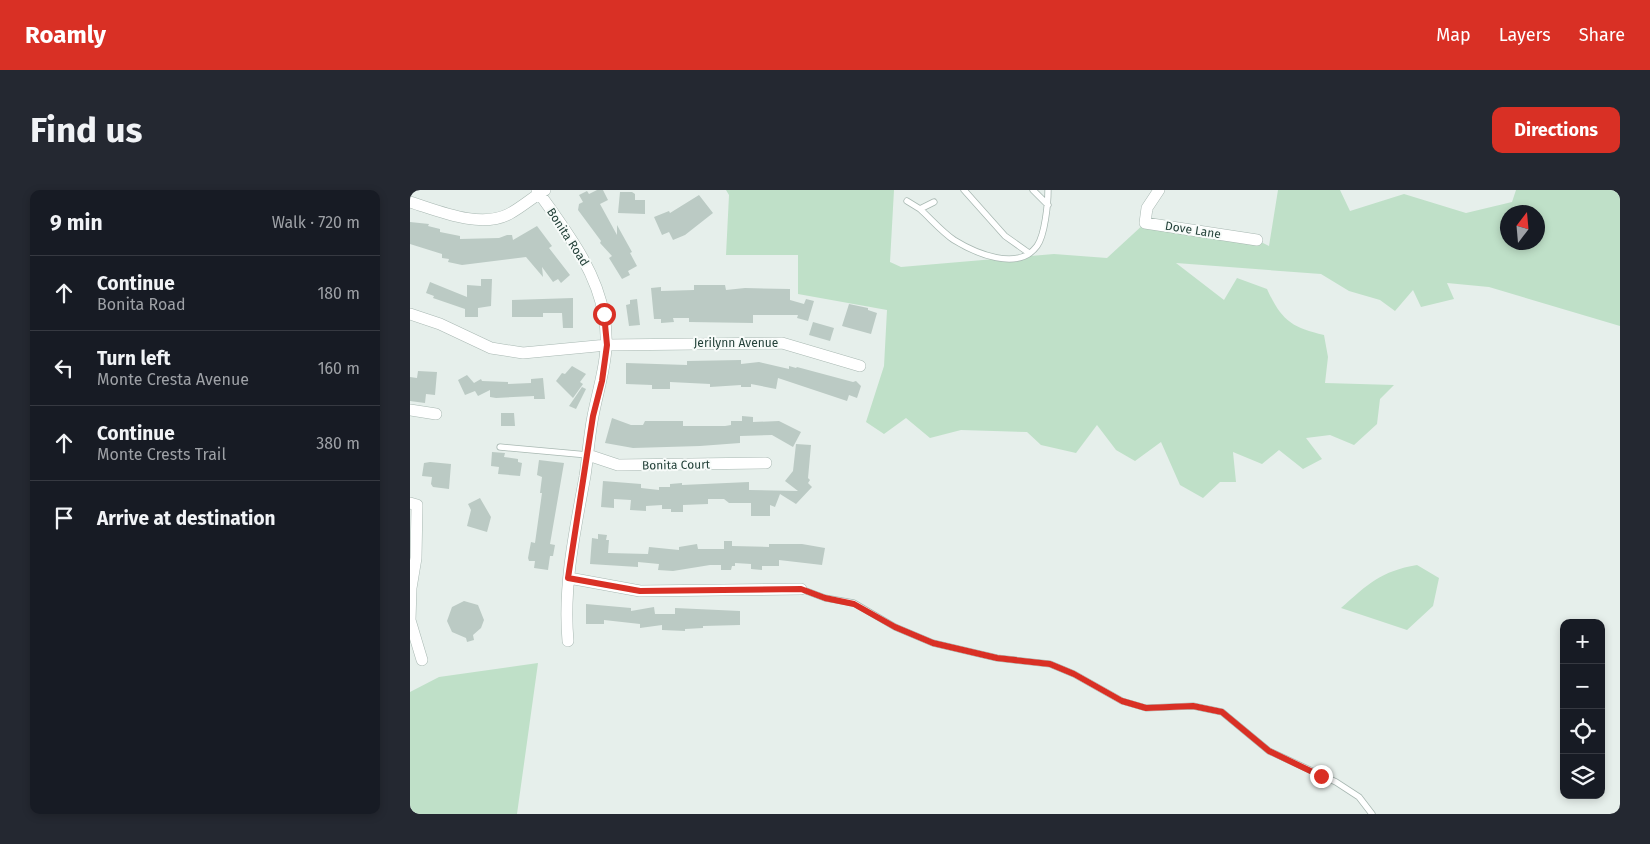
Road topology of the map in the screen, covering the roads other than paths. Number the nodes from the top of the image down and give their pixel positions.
1 (964, 190) edge
2 (1033, 190) edge
3 (1048, 190) edge
4 (1159, 190) edge
5 (541, 191) edge
6 (907, 201) dead end
7 (410, 202) edge
8 (934, 202) dead end
9 (1048, 205) junction
10 (920, 209) junction
11 (1257, 240) dead end
12 (1029, 253) junction
13 (410, 314) edge
14 (607, 345) junction
15 (860, 366) dead end
16 (410, 410) edge
17 (436, 414) dead end
18 (500, 447) dead end
19 (588, 455) junction
20 (766, 462) dead end
21 (413, 504) edge
22 (568, 578) junction
23 (801, 589) joint
24 (568, 641) dead end
25 (422, 660) dead end
26 (1372, 814) edge

1 - 12 lane
2 - 9 lane
3 - 9 lane
4 - 11 street, Dove Lane
5 - 7 street
5 - 14 street, Bonita Road
6 - 10 lane
8 - 10 lane
9 - 12 lane
10 - 12 lane
13 - 14 street, Jerilynn Avenue
14 - 15 street, Jerilynn Avenue
14 - 19 street, Bonita Road
16 - 17 street
18 - 19 lane
19 - 20 street, Bonita Court
19 - 22 street, Bonita Road
21 - 25 street
22 - 23 street
22 - 24 street, Bonita Road
23 - 26 lane

